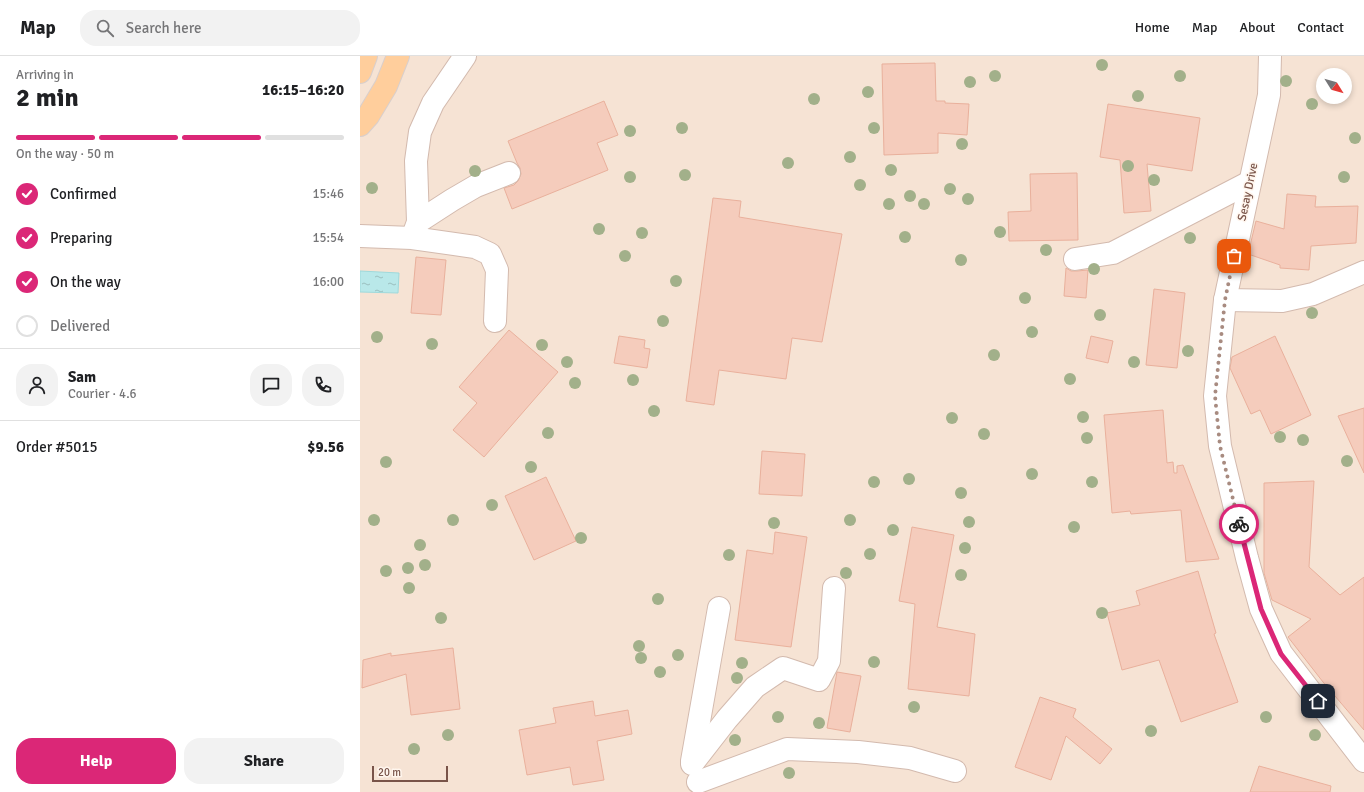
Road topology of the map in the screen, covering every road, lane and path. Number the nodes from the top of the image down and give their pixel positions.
1 (366, 56) edge
2 (398, 56) edge
3 (465, 56) edge
4 (1270, 56) edge
5 (360, 72) edge
6 (360, 125) edge
7 (509, 173) dead end
8 (1250, 182) junction
9 (415, 230) junction
10 (360, 236) edge
11 (1075, 259) dead end
12 (1364, 272) edge
13 (1225, 300) junction
14 (495, 321) dead end
15 (834, 588) dead end
16 (719, 608) dead end
17 (1364, 761) edge
18 (955, 772) dead end
19 (696, 779) edge

1 - 5 main road
2 - 6 main road
3 - 9 street
4 - 8 street, Sesay Drive
7 - 9 street
8 - 11 street
8 - 13 street, Sesay Drive
9 - 10 street
9 - 14 street
12 - 13 street
13 - 17 street, Sesay Drive
15 - 19 street
16 - 19 street
18 - 19 street

